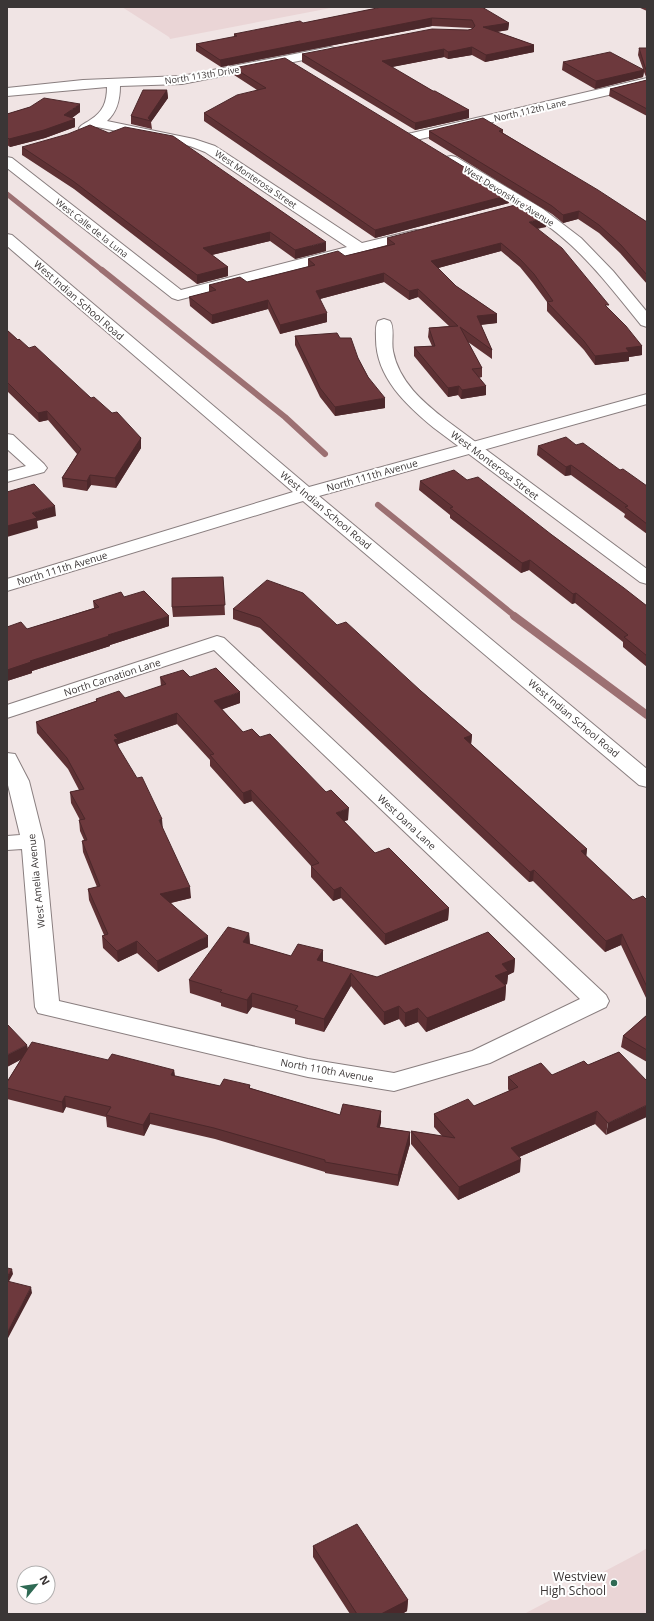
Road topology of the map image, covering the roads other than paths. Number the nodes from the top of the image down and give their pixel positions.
1 (340, 49) edge
2 (286, 59) junction
3 (306, 72) edge
4 (647, 82) edge
5 (113, 83) junction
6 (7, 92) edge
7 (96, 123) junction
8 (399, 129) edge
9 (76, 133) edge
10 (412, 137) junction
11 (9, 155) edge
12 (527, 205) junction
13 (512, 209) edge
14 (428, 231) edge
15 (7, 238) edge
16 (359, 248) junction
17 (647, 322) edge
18 (384, 324) dead end
19 (647, 399) edge
20 (7, 439) edge
21 (470, 447) junction
22 (7, 477) edge
23 (306, 494) junction
24 (647, 578) edge
25 (7, 585) edge
26 (217, 642) joint
27 (7, 712) edge
28 (7, 759) edge
29 (647, 780) edge
30 (33, 841) junction
31 (7, 843) edge
32 (597, 1001) joint
33 (47, 1007) joint

1 - 2 street, North 113th Drive
2 - 3 street
2 - 5 street, North 113th Drive
4 - 10 street, North 112th Lane
5 - 6 street, North 113th Drive
5 - 7 street
7 - 9 street
7 - 16 street, West Monterosa Street
8 - 10 street, West Devonshire Avenue
10 - 12 street, West Devonshire Avenue
11 - 16 street, West Calle de la Luna
12 - 13 street
12 - 17 street, West Devonshire Avenue
14 - 16 street
15 - 23 street, West Indian School Road
18 - 21 street, West Monterosa Street
19 - 21 street, North 111th Avenue
20 - 22 street
21 - 23 street, North 111th Avenue
21 - 24 street, West Monterosa Street
23 - 25 street, North 111th Avenue
23 - 29 street, West Indian School Road
26 - 27 street, North Carnation Lane
26 - 32 street, West Dana Lane
28 - 30 street, West Amelia Avenue
30 - 31 street
30 - 33 street, West Amelia Avenue
32 - 33 street, North 110th Avenue

